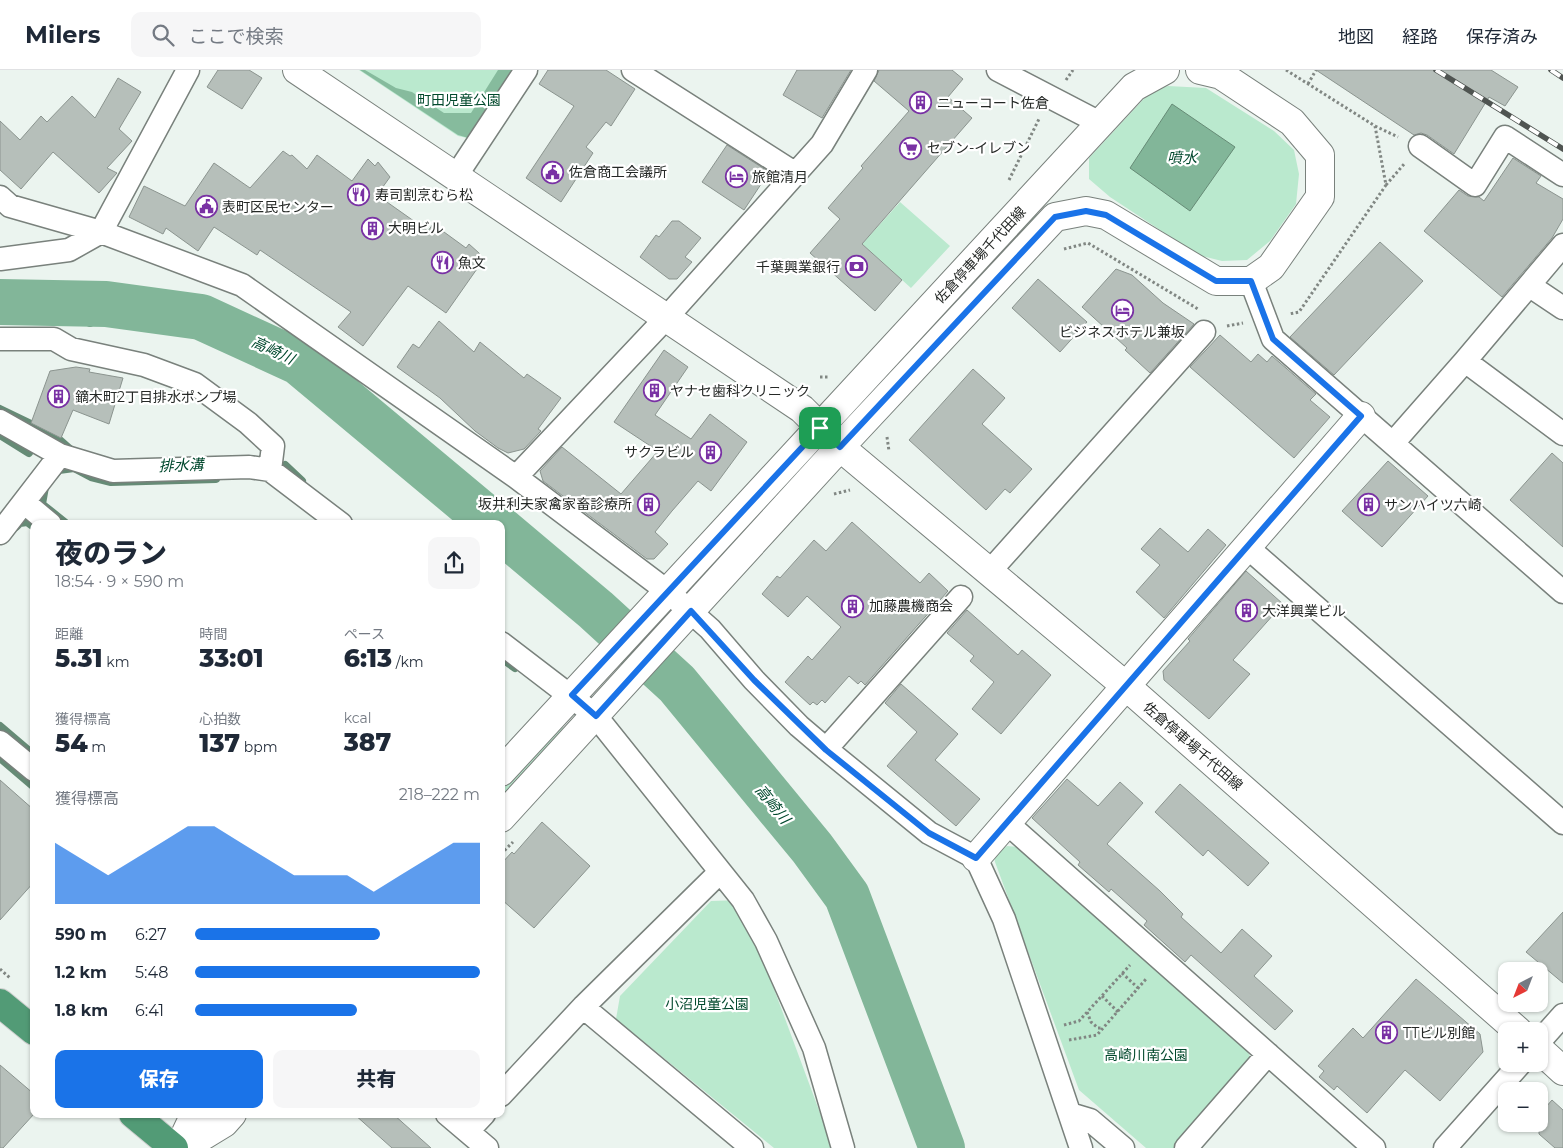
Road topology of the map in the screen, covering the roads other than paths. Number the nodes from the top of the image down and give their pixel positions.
1 (188, 70) edge
2 (296, 70) edge
3 (526, 70) edge
4 (633, 70) edge
5 (866, 70) edge
6 (998, 70) edge
7 (1165, 70) edge
8 (1200, 70) edge
9 (1102, 124) junction
10 (1420, 146) dead end
11 (796, 174) junction
12 (1563, 175) edge
13 (456, 176) junction
14 (0, 197) edge
15 (101, 232) junction
16 (1563, 245) edge
17 (0, 259) edge
18 (1251, 281) junction
19 (1530, 286) junction
20 (1563, 308) edge
21 (667, 318) junction
22 (1209, 322) road end
23 (0, 339) edge
24 (1465, 361) junction
25 (1361, 416) junction
26 (0, 421) edge
27 (820, 428) junction
28 (1563, 434) edge
29 (1393, 443) junction
30 (840, 447) junction
31 (60, 455) junction
32 (270, 470) junction
33 (516, 477) junction
34 (25, 503) junction
35 (45, 520) edge
36 (336, 520) edge
37 (0, 533) edge
38 (1248, 547) junction
39 (990, 571) junction
40 (667, 591) junction
41 (1563, 592) edge
42 (961, 597) dead end
43 (691, 611) junction
44 (505, 646) edge
45 (1127, 688) junction
46 (572, 695) junction
47 (596, 716) junction
48 (0, 742) edge
49 (826, 750) junction
50 (30, 767) edge
51 (505, 768) edge
52 (505, 814) edge
53 (1007, 823) junction
54 (1563, 823) edge
55 (976, 858) junction
56 (720, 872) junction
57 (0, 1003) edge
58 (583, 1007) junction
59 (1563, 1015) edge
60 (1508, 1022) edge
61 (30, 1029) edge
62 (1548, 1032) edge
63 (1268, 1054) junction
64 (1548, 1057) edge
65 (1563, 1070) edge
66 (1513, 1072) edge
67 (505, 1091) edge
68 (1070, 1114) junction
69 (138, 1118) edge
70 (193, 1118) edge
71 (228, 1118) edge
72 (451, 1118) edge
73 (480, 1118) edge
74 (468, 1131) junction
75 (174, 1148) edge
76 (179, 1148) edge
77 (183, 1148) edge
78 (488, 1148) edge
79 (752, 1148) edge
80 (843, 1148) edge
81 (1081, 1148) edge
82 (1123, 1148) edge
83 (1186, 1148) edge
84 (1374, 1148) edge
85 (1445, 1148) edge

1 - 15 street
2 - 13 street
3 - 13 street
4 - 11 street
5 - 11 street
6 - 9 street
7 - 9 street, 佐倉停車場千代田線
8 - 18 street
9 - 27 street, 佐倉停車場千代田線
10 - 12 street
11 - 21 street
13 - 21 street
14 - 15 street
15 - 17 street
15 - 33 street
16 - 19 street
18 - 25 street
18 - 30 street, 佐倉停車場千代田線
19 - 20 street
19 - 24 street
21 - 27 street
21 - 33 street
22 - 39 street
23 - 32 street
24 - 28 street
24 - 29 street
25 - 29 street
25 - 38 street
26 - 31 street
27 - 30 street, 佐倉停車場千代田線
27 - 40 street
29 - 41 street
30 - 39 street, 佐倉停車場千代田線
30 - 43 street
31 - 32 street
31 - 34 street
32 - 36 street
33 - 40 street
34 - 35 street
34 - 37 street
38 - 45 street
38 - 54 street
39 - 45 street, 佐倉停車場千代田線
40 - 43 street
40 - 46 street
42 - 49 street
43 - 47 street
43 - 49 street
44 - 46 street
45 - 53 street
45 - 60 street, 佐倉停車場千代田線
46 - 47 street
46 - 51 street
47 - 52 street
47 - 56 street
48 - 50 street
49 - 55 street
53 - 55 street
53 - 63 street
55 - 68 street
56 - 58 street
56 - 80 street
57 - 61 highway
58 - 67 street
58 - 79 street
59 - 62 street
63 - 83 street
63 - 84 street
64 - 65 street
66 - 85 street
68 - 81 street
68 - 82 street
69 - 75 highway
70 - 76 street
71 - 77 street
72 - 74 street
73 - 74 street
74 - 78 street

